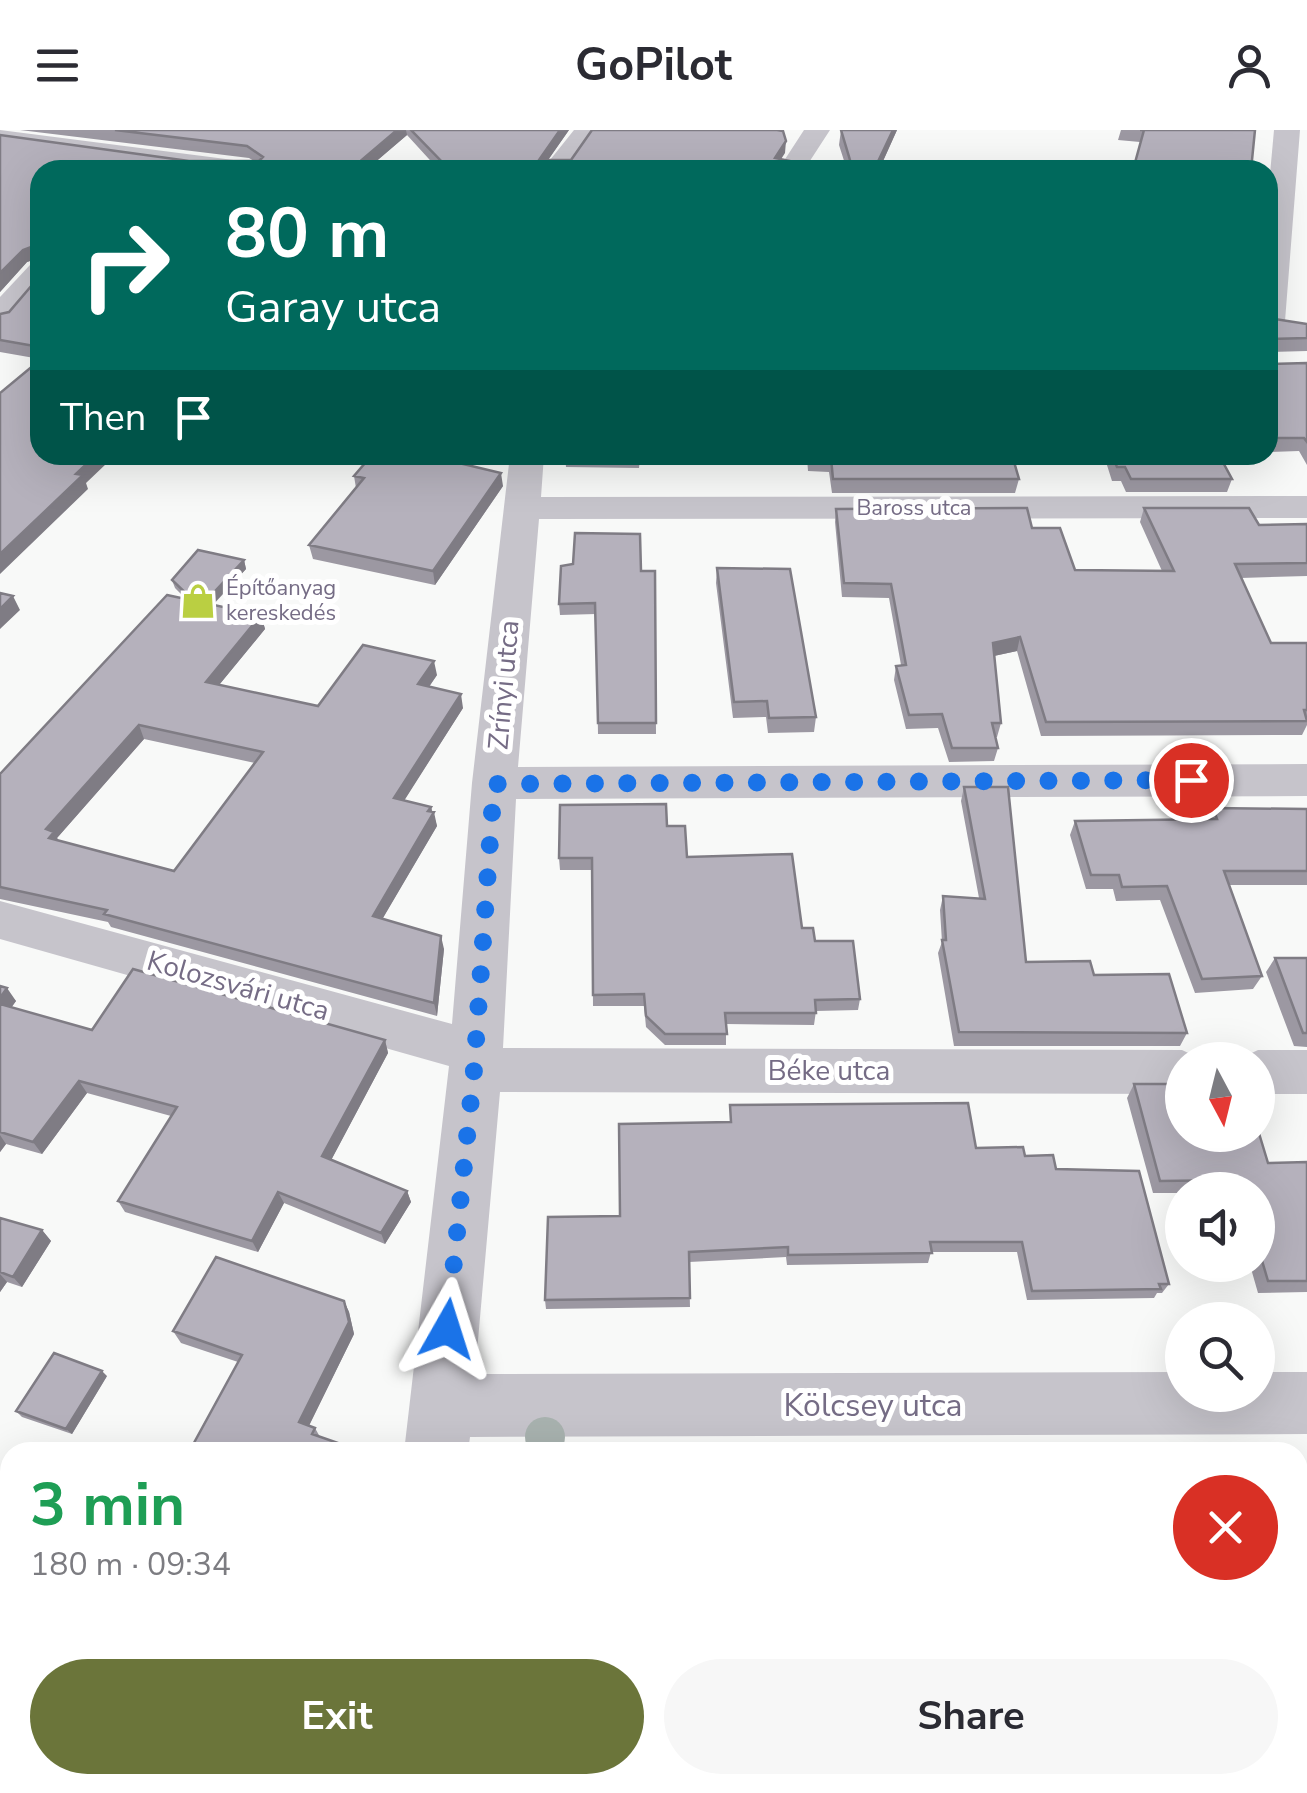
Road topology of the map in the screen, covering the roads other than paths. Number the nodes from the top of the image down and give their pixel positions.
1 (587, 130) edge
2 (817, 130) edge
3 (1287, 130) edge
4 (0, 135) edge
5 (207, 140) edge
6 (146, 160) edge
7 (181, 160) edge
8 (563, 160) edge
9 (798, 160) edge
10 (1278, 226) edge
11 (30, 280) edge
12 (0, 316) edge
13 (1278, 323) edge
14 (1307, 329) edge
15 (526, 465) edge
16 (1307, 507) edge
17 (520, 508) junction
18 (1307, 780) edge
19 (494, 784) junction
20 (0, 920) edge
21 (475, 1061) junction
22 (1165, 1072) edge
23 (1275, 1072) edge
24 (1307, 1072) edge
25 (1307, 1403) edge
26 (438, 1429) edge

1 - 8 street
2 - 9 street
3 - 10 street
4 - 6 street
5 - 7 street
11 - 12 street
13 - 14 street
15 - 17 street, Zrínyi utca
16 - 17 street, Baross utca
17 - 19 street, Zrínyi utca
18 - 19 street
19 - 21 street, Zrínyi utca
20 - 21 street, Kolozsvári utca
21 - 22 street, Béke utca
21 - 26 street, Zrínyi utca
23 - 24 street
25 - 26 street, Kölcsey utca

